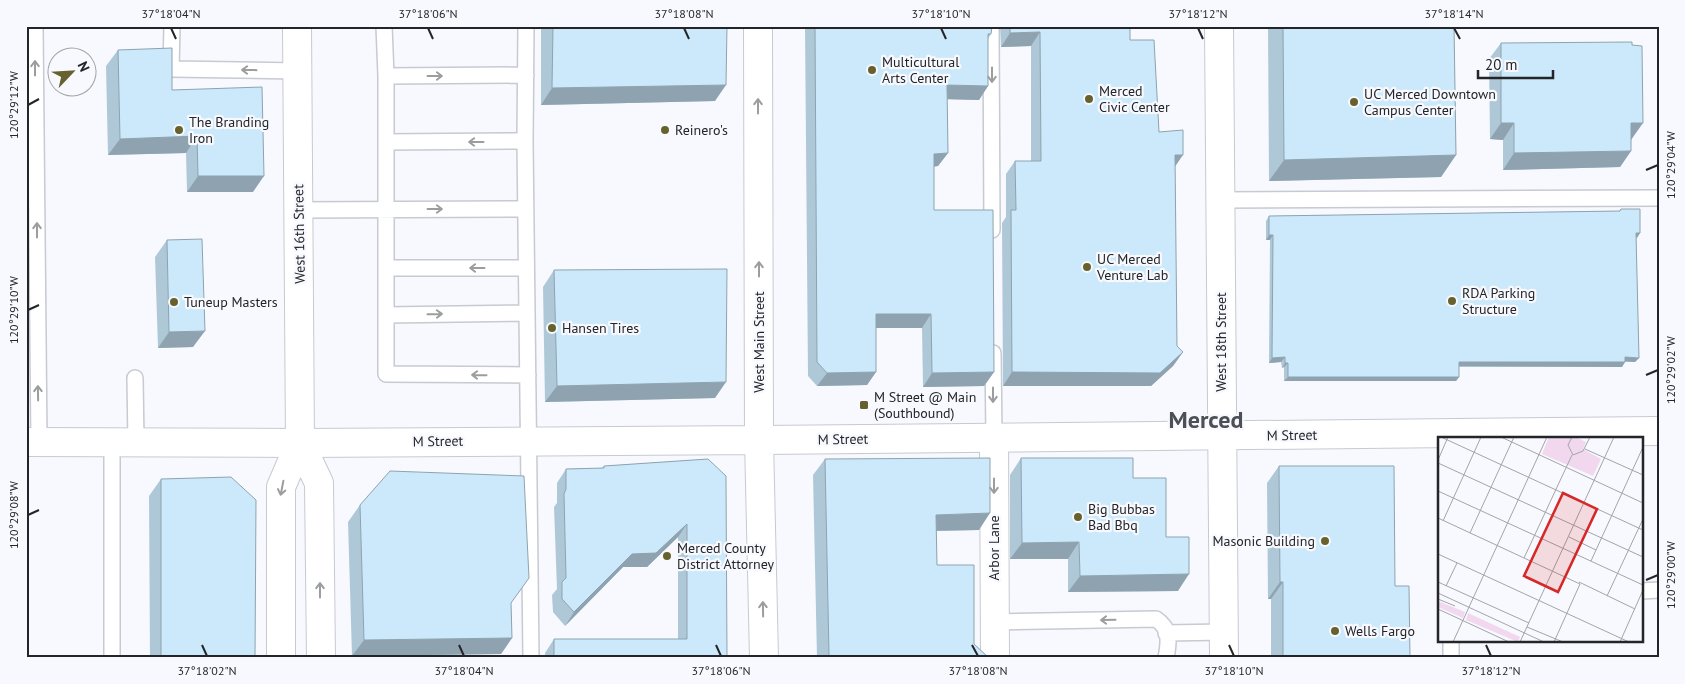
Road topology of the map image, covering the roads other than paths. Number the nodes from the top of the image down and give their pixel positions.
1 (35, 26) edge
2 (172, 26) edge
3 (297, 26) edge
4 (384, 26) edge
5 (526, 26) edge
6 (758, 26) edge
7 (991, 26) edge
8 (1219, 26) edge
9 (298, 71) junction
10 (526, 75) junction
11 (386, 76) junction
12 (386, 142) junction
13 (525, 142) junction
14 (1659, 198) edge
15 (1220, 200) junction
16 (386, 209) junction
17 (525, 209) junction
18 (299, 210) junction
19 (992, 242) edge
20 (386, 268) junction
21 (526, 268) junction
22 (527, 313) junction
23 (386, 315) junction
24 (993, 340) edge
25 (528, 375) junction
26 (135, 378) dead end
27 (1659, 431) edge
28 (1222, 435) junction
29 (1450, 435) edge
30 (994, 437) junction
31 (529, 440) junction
32 (760, 440) junction
33 (33, 442) edge
34 (124, 442) junction
35 (300, 442) junction
36 (1659, 590) edge
37 (1642, 591) edge
38 (994, 622) junction
39 (1166, 632) junction
40 (1451, 642) edge
41 (1224, 645) edge
42 (112, 658) edge
43 (282, 658) edge
44 (321, 658) edge
45 (531, 658) edge
46 (764, 658) edge
47 (994, 658) edge
48 (1166, 658) edge
49 (1451, 658) edge

33 -> 1 lane
9 -> 2 lane
3 - 9 street, West 16th Street
4 - 11 lane
5 - 10 lane
32 -> 6 street, West Main Street
7 -> 19 lane
8 - 15 street, West 18th Street
9 - 18 street, West 16th Street
11 -> 10 lane
10 - 13 lane
11 - 12 lane
13 -> 12 lane
12 - 16 lane
13 - 17 lane
14 - 15 lane
15 - 28 street, West 18th Street
16 -> 17 lane
16 - 18 lane
16 - 20 lane
17 - 21 lane
18 - 35 street, West 16th Street
21 -> 20 lane
20 - 23 lane
21 - 22 lane
23 -> 22 lane
22 - 25 lane
25 -> 23 lane
24 -> 30 lane
25 - 31 lane
26 - 34 lane
27 - 29 street, M Street
28 - 29 street, M Street
28 - 30 street, M Street
28 - 41 street, West 18th Street
30 - 32 street, M Street
30 -> 38 street, Arbor Lane
31 - 32 street, M Street
31 - 35 street, M Street
31 - 45 lane
46 -> 32 street, West Main Street
33 - 34 street, M Street
34 - 35 street, M Street
34 - 42 lane
35 -> 43 street, West 16th Street
44 -> 35 street, West 16th Street
36 - 37 lane
39 -> 38 lane
38 - 47 street, Arbor Lane
39 - 41 lane
39 - 48 lane
40 - 49 lane

